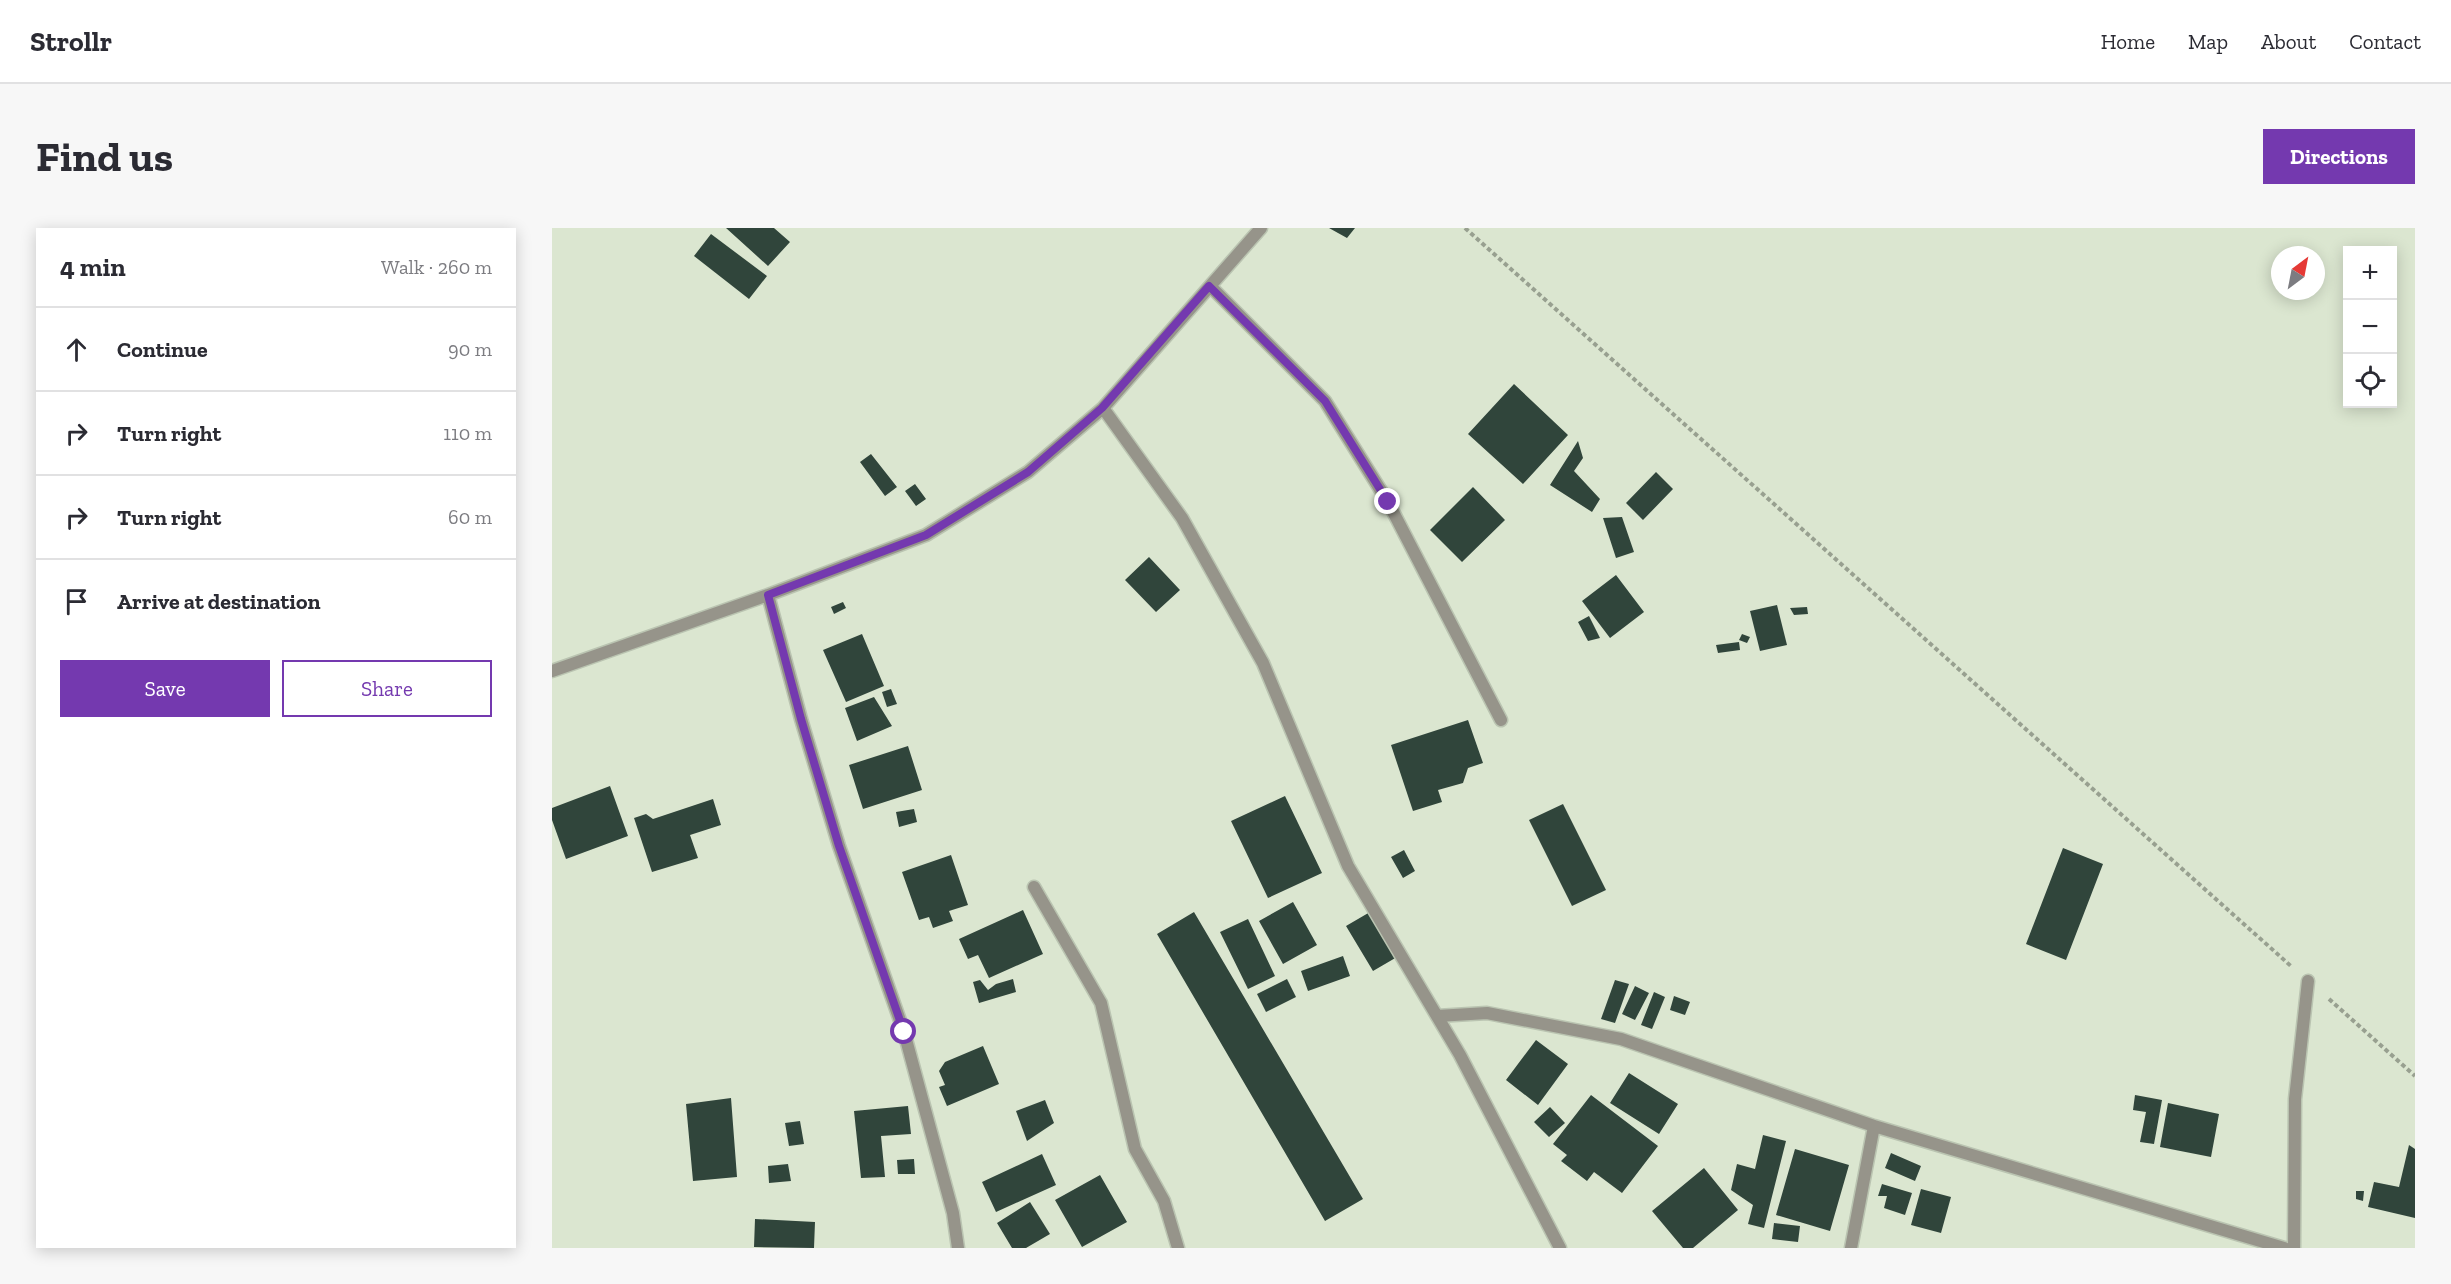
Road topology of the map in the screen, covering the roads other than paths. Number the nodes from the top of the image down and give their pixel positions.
1 (1261, 228) edge
2 (1209, 286) junction
3 (1102, 408) junction
4 (768, 595) junction
5 (552, 671) edge
6 (1501, 720) dead end
7 (1034, 887) dead end
8 (2308, 981) road end
9 (1437, 1016) junction
10 (1874, 1126) junction
11 (958, 1248) edge
12 (1178, 1248) edge
13 (1560, 1248) edge
14 (1851, 1248) edge
15 (2283, 1248) edge
16 (2294, 1248) edge

1 - 2 street
2 - 3 street
2 - 6 street
3 - 4 street
3 - 9 street
4 - 5 street
4 - 11 street
7 - 12 street
8 - 16 street
9 - 10 street
9 - 13 street
10 - 14 street
10 - 15 street

